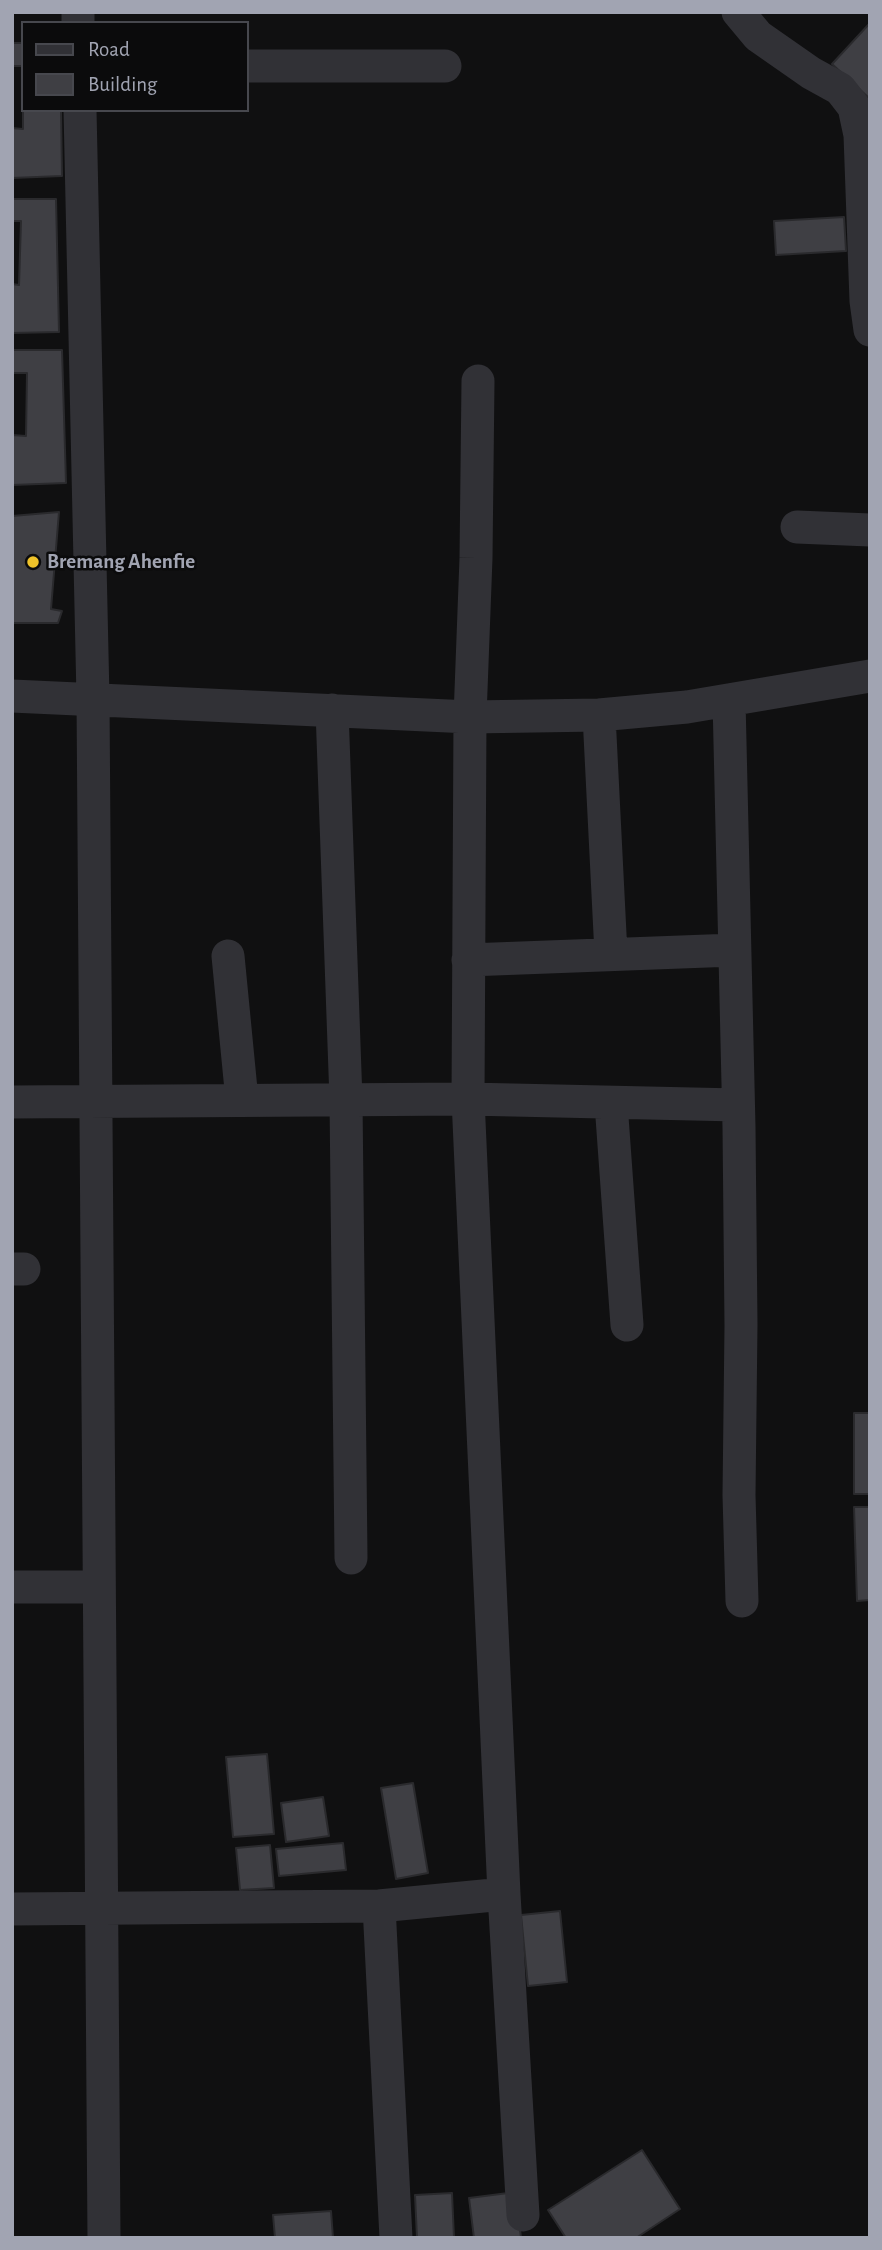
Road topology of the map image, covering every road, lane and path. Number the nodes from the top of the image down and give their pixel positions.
1 (738, 12) edge
2 (248, 66) edge
3 (445, 66) dead end
4 (80, 112) edge
5 (870, 330) edge
6 (478, 380) dead end
7 (797, 527) dead end
8 (870, 530) edge
9 (870, 676) edge
10 (12, 696) edge
11 (93, 698) junction
12 (729, 700) junction
13 (332, 710) junction
14 (599, 715) junction
15 (470, 717) junction
16 (734, 950) junction
17 (611, 954) junction
18 (228, 956) dead end
19 (468, 960) junction
20 (468, 1099) junction
21 (242, 1100) junction
22 (346, 1100) junction
23 (96, 1101) junction
24 (12, 1102) edge
25 (611, 1103) junction
26 (738, 1105) junction
27 (626, 1325) dead end
28 (351, 1558) dead end
29 (12, 1587) edge
30 (99, 1587) junction
31 (741, 1601) dead end
32 (504, 1895) junction
33 (379, 1906) junction
34 (101, 1908) junction
35 (12, 1909) edge
36 (523, 2215) dead end
37 (104, 2238) edge
38 (396, 2238) edge

1 - 5 street
2 - 3 street
4 - 11 street
6 - 15 street
7 - 8 street
9 - 12 street
10 - 11 street
11 - 13 street
11 - 23 street
12 - 14 street
12 - 16 street
13 - 15 street
13 - 22 street
14 - 15 street
14 - 17 street
15 - 19 street
16 - 17 street
16 - 26 street
17 - 19 street
18 - 21 street
19 - 20 street
20 - 22 street
20 - 25 street
20 - 32 street
21 - 22 street
21 - 23 street
22 - 28 street
23 - 24 street
23 - 30 street
25 - 26 street
25 - 27 street
26 - 31 street
29 - 30 street
30 - 34 street
32 - 33 street
32 - 36 street
33 - 34 street
33 - 38 street
34 - 35 street
34 - 37 street

